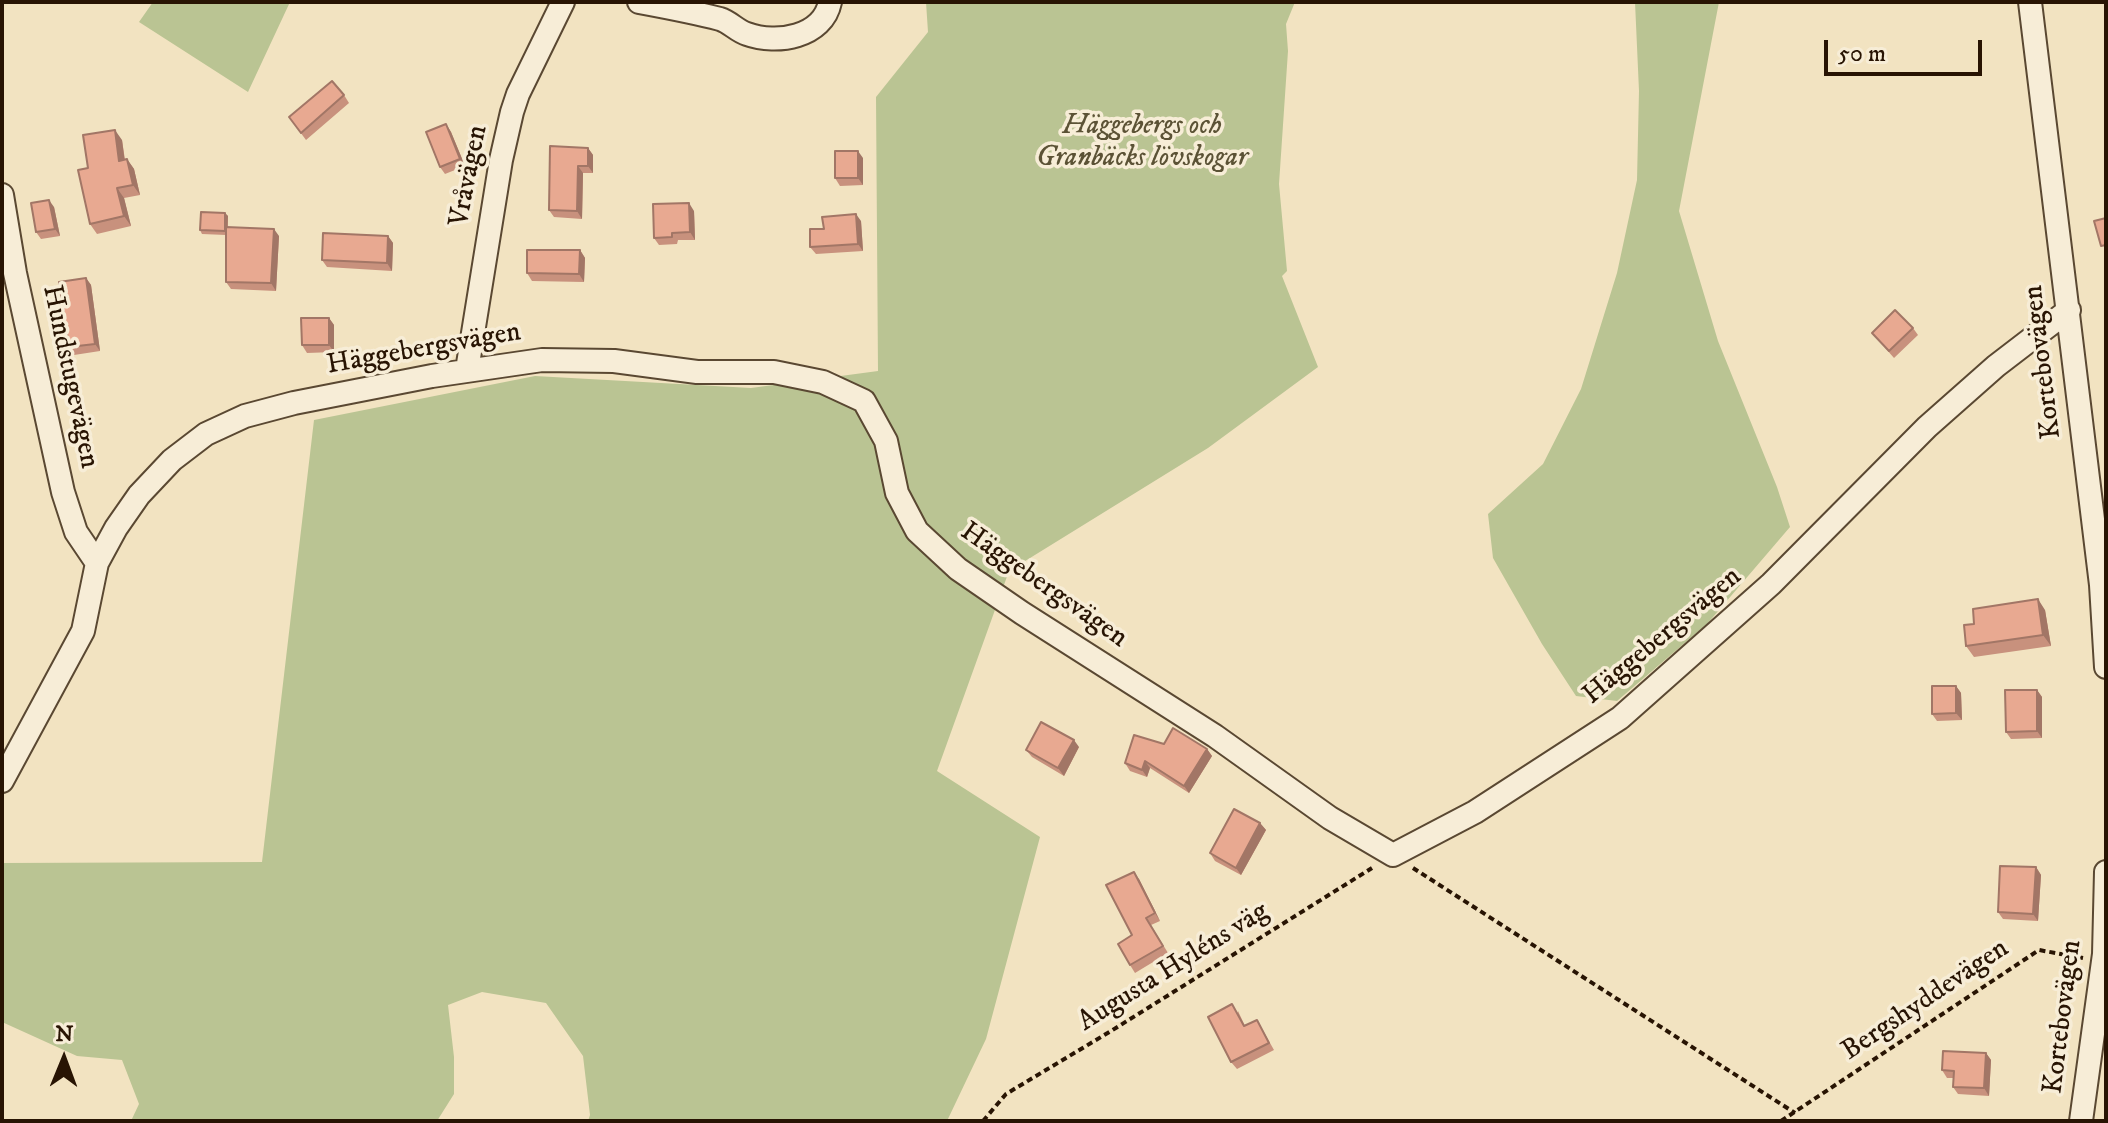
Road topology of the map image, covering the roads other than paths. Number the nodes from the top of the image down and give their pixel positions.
1 (563, 2) edge
2 (639, 2) edge
3 (830, 2) edge
4 (2030, 2) edge
5 (731, 11) edge
6 (2, 195) edge
7 (2069, 310) junction
8 (467, 370) junction
9 (97, 563) junction
10 (2106, 667) edge
11 (2, 781) edge
12 (2106, 875) edge
13 (2081, 1121) edge

1 - 8 street, Vråvägen
2 - 5 street
3 - 5 street
4 - 7 street, Kortebovägen
6 - 9 street, Hundstugevägen
7 - 8 street, Häggebergsvägen
7 - 10 street, Kortebovägen
8 - 9 street, Häggebergsvägen
9 - 11 street, Häggebergsvägen
12 - 13 street, Kortebovägen

